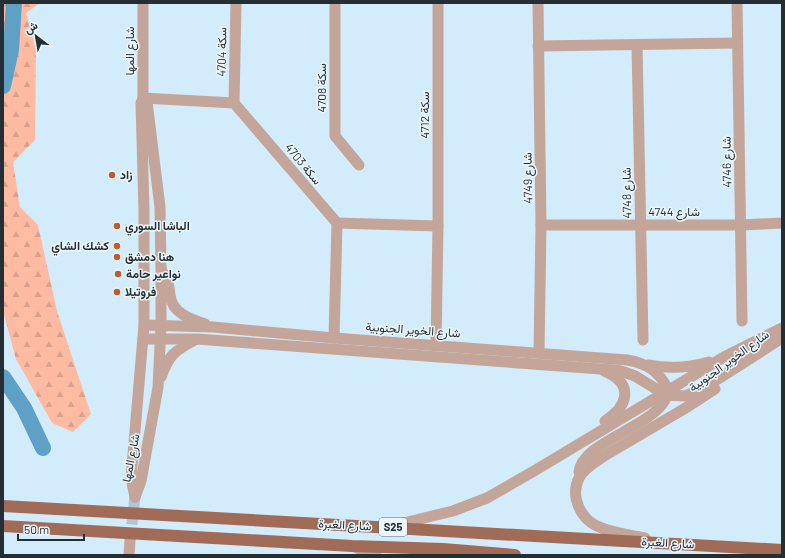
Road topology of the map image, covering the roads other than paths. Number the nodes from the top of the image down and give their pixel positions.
1 (143, 3) edge
2 (236, 3) edge
3 (336, 3) edge
4 (438, 3) edge
5 (538, 3) edge
6 (737, 3) edge
7 (737, 43) junction
8 (636, 45) junction
9 (538, 46) junction
10 (143, 98) junction
11 (234, 102) junction
12 (359, 165) dead end
13 (336, 223) junction
14 (782, 223) edge
15 (641, 224) junction
16 (541, 225) junction
17 (741, 225) junction
18 (438, 226) junction
19 (161, 271) junction
20 (742, 321) dead end
21 (144, 325) junction
22 (161, 326) junction
23 (213, 327) junction
24 (782, 328) edge
25 (334, 338) junction
26 (782, 338) edge
27 (143, 339) junction
28 (160, 339) junction
29 (198, 339) junction
30 (642, 340) dead end
31 (436, 345) junction
32 (539, 353) junction
33 (724, 357) junction
34 (643, 364) junction
35 (596, 369) junction
36 (158, 387) junction
37 (666, 393) junction
38 (534, 471) junction
39 (579, 477) junction
40 (3, 506) edge
41 (3, 526) edge
42 (385, 527) junction
43 (130, 541) tunnel mouth
44 (667, 542) junction
45 (352, 546) junction
46 (443, 549) junction
47 (782, 550) edge
48 (129, 555) edge
49 (376, 555) edge
50 (429, 555) edge
51 (515, 555) edge

1 - 10 street, شارع المها
2 - 11 street, سكة 4704
3 - 12 street, سكة 4708
4 - 18 street, سكة 4712
5 - 9 street, 4749 شارع
6 - 7 street, 4746 شارع
7 - 8 street
7 - 17 street, 4746 شارع
8 - 9 street
8 - 15 street, 4748 شارع
9 - 16 street, 4749 شارع
10 - 11 street
10 - 19 street, شارع المها
10 - 21 street, شارع المها
11 - 13 street, 4703 سكة
13 - 18 street
13 - 25 street
14 - 17 street, 4744 شارع
15 - 16 street, 4744 شارع
15 - 17 street, 4744 شارع
15 - 30 street, 4748 شارع
16 - 32 street, 4749 شارع
17 - 20 street, 4746 شارع
18 - 31 street, سكة 4712
19 - 22 street, شارع المها
19 - 23 street
21 - 22 street, شارع الخوير الجنوبية
21 - 27 street, شارع المها
22 - 23 street, شارع الخوير الجنوبية
22 - 28 street, شارع المها
23 - 25 street, شارع الخوير الجنوبية
24 - 33 street, شارع الخوير الجنوبية
25 - 31 street, شارع الخوير الجنوبية
26 - 37 street
26 - 39 street, شارع الخوير الجنوبية
27 - 28 street, شارع الخوير الجنوبية
27 - 36 street, شارع المها
28 - 29 street, شارع الخوير الجنوبية
28 - 36 street, شارع المها
29 - 35 street, شارع الخوير الجنوبية
29 - 36 street
31 - 32 street, شارع الخوير الجنوبية
32 - 34 street, شارع الخوير الجنوبية
33 - 34 street
33 - 37 street, شارع الخوير الجنوبية
34 - 37 street, شارع الخوير الجنوبية
35 - 37 street, شارع الخوير الجنوبية
35 - 38 street
37 - 38 street, شارع الخوير الجنوبية
37 - 39 street
38 - 42 street, شارع الخوير الجنوبية
39 - 44 street
40 - 42 main road, شارع الغبرة / S25
41 - 45 main road, شارع الغبرة / S25
42 - 44 main road, شارع الغبرة / S25
43 - 48 street
44 - 47 main road, شارع الغبرة / S25
45 - 46 main road, شارع الغبرة / S25
45 - 49 street
46 - 50 street
46 - 51 main road, شارع الغبرة / S25

